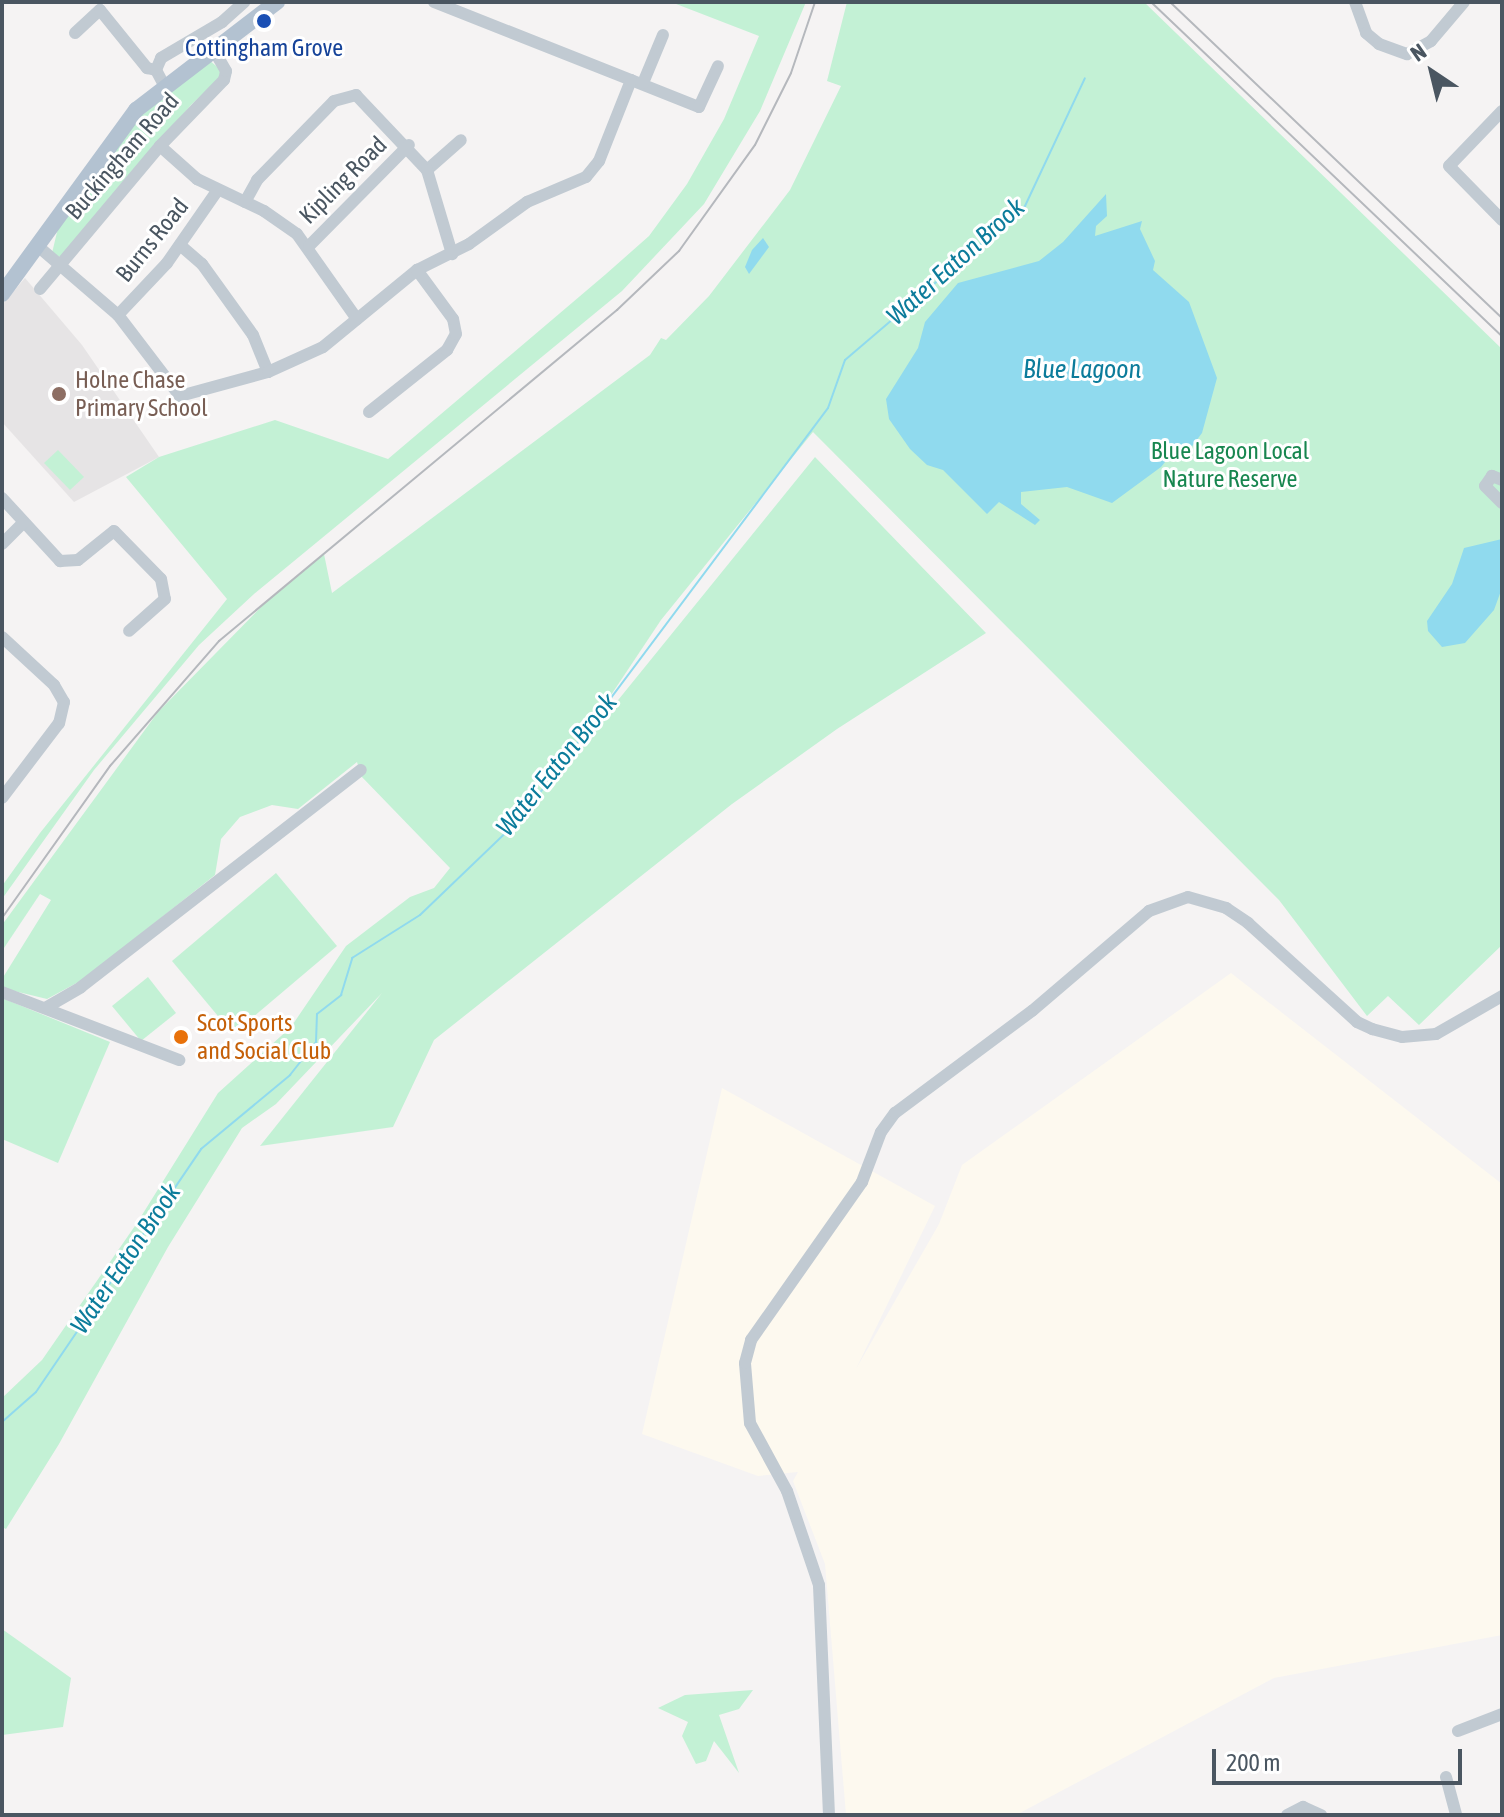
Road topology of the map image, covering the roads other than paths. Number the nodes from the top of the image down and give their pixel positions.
1 (244, 2) edge
2 (277, 2) edge
3 (434, 2) edge
4 (1355, 2) edge
5 (1464, 2) edge
6 (102, 6) edge
7 (75, 33) dead end
8 (663, 35) dead end
9 (215, 52) junction
10 (718, 66) dead end
11 (160, 78) junction
12 (637, 81) junction
13 (1502, 111) edge
14 (461, 140) dead end
15 (409, 145) junction
16 (160, 146) junction
17 (427, 170) junction
18 (217, 191) junction
19 (245, 202) junction
20 (1502, 220) edge
21 (180, 245) junction
22 (309, 246) junction
23 (40, 248) junction
24 (452, 254) junction
25 (60, 265) junction
26 (417, 270) junction
27 (40, 289) dead end
28 (2, 294) edge
29 (118, 315) junction
30 (357, 319) junction
31 (268, 372) junction
32 (369, 412) dead end
33 (1502, 480) edge
34 (2, 498) edge
35 (1502, 503) edge
36 (23, 523) junction
37 (2, 544) edge
38 (129, 631) dead end
39 (2, 637) edge
40 (361, 770) dead end
41 (2, 798) edge
42 (2, 992) edge
43 (1502, 996) edge
44 (47, 1007) junction
45 (179, 1060) dead end
46 (1501, 1718) edge
47 (1458, 1731) dead end
48 (1446, 1777) dead end
49 (829, 1815) edge
50 (1287, 1815) edge
51 (1321, 1815) edge
52 (1456, 1815) edge

1 - 11 street, Buckingham Road
2 - 9 main road, Buckingham Road
3 - 12 street
4 - 5 street
6 - 7 street
6 - 11 street
8 - 12 street
9 - 11 main road, Buckingham Road
9 - 16 street, Buckingham Road
10 - 12 street
11 - 23 main road, Buckingham Road
12 - 24 street
13 - 20 street
14 - 17 street
15 - 17 street
15 - 19 street
15 - 22 street, Kipling Road
16 - 18 street
16 - 25 street, Buckingham Road
17 - 24 street
18 - 19 street
18 - 21 street, Burns Road
19 - 22 street
21 - 29 street, Burns Road
21 - 31 street
22 - 30 street
23 - 25 street
23 - 28 main road, Buckingham Road
24 - 26 street
25 - 27 street, Buckingham Road
25 - 29 street
26 - 30 street
26 - 32 street
29 - 31 street
30 - 31 street
33 - 35 street
34 - 36 street
36 - 37 street
36 - 38 street
39 - 41 street
40 - 44 street
42 - 44 street
43 - 49 street
44 - 45 street
46 - 47 street
48 - 52 street
50 - 51 street

